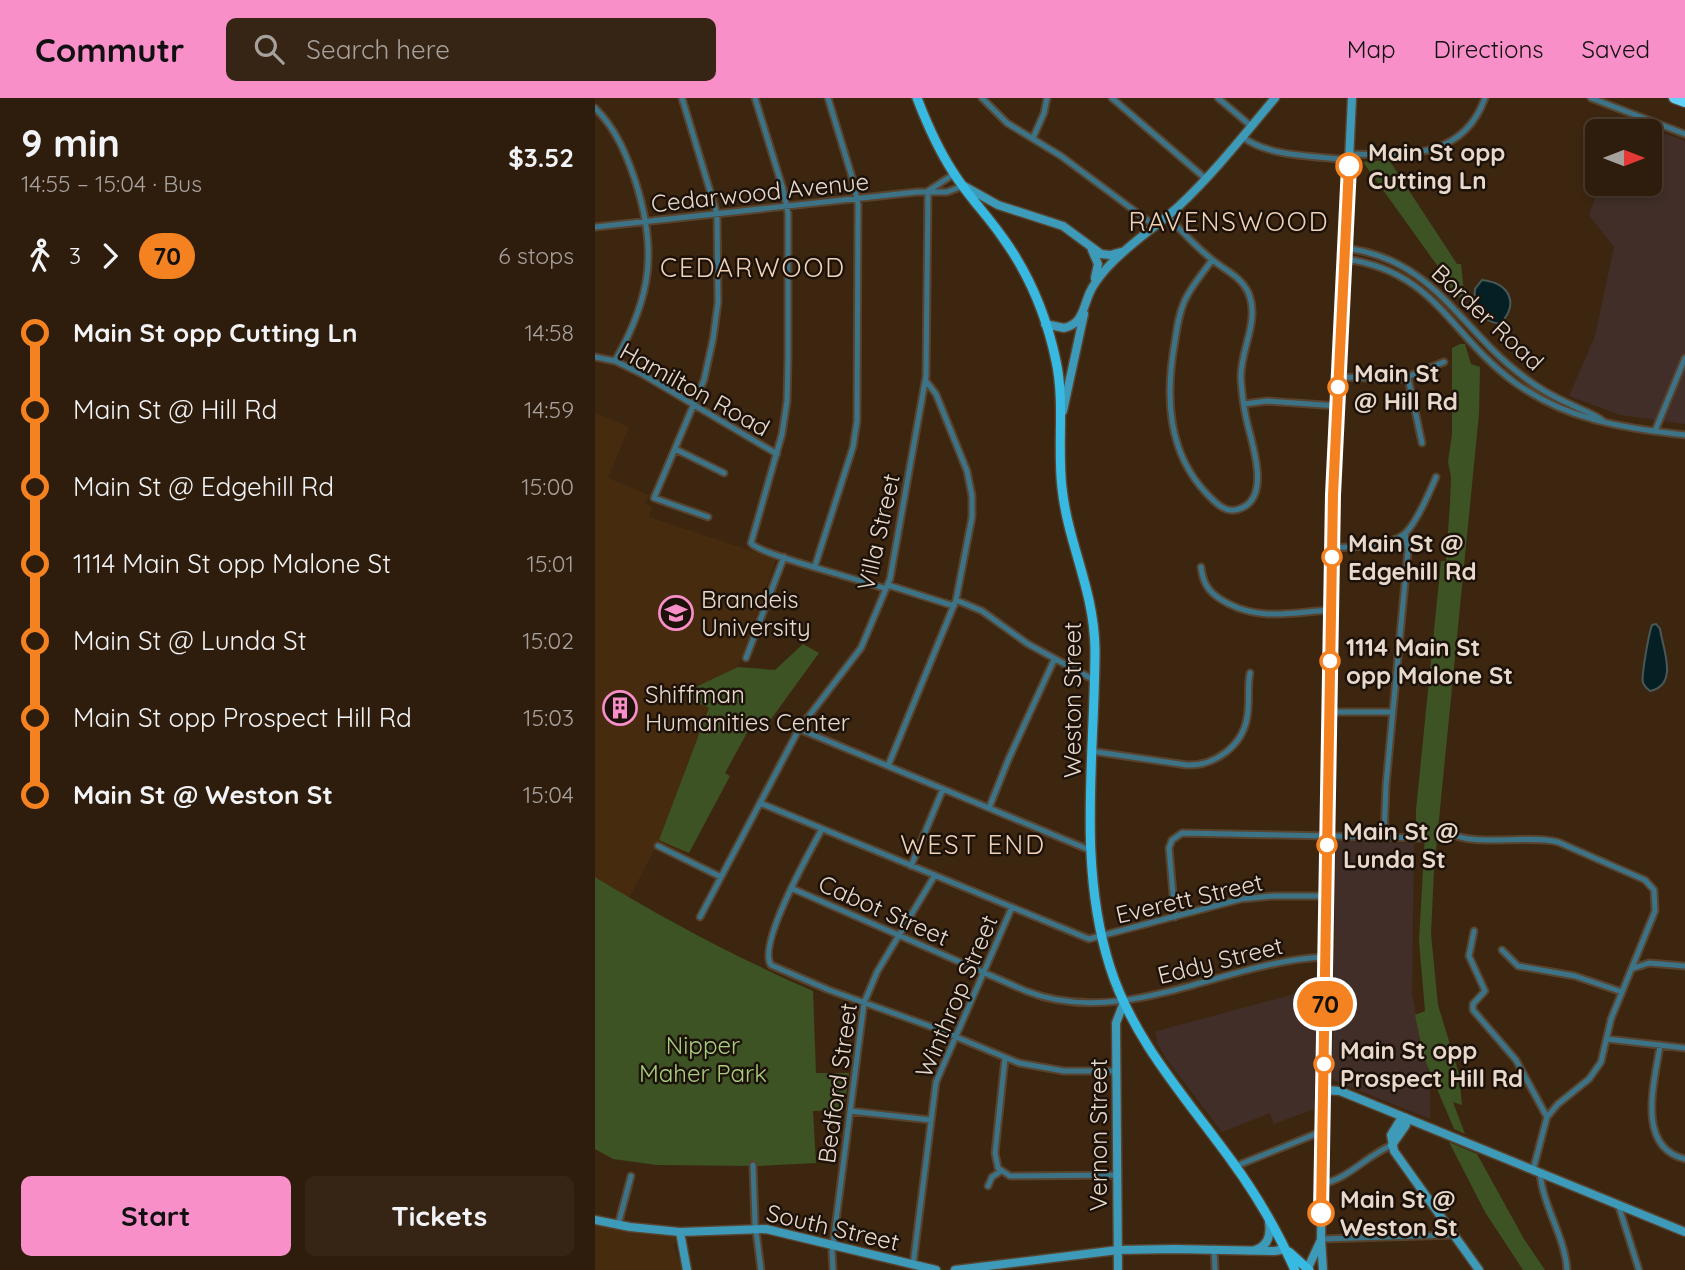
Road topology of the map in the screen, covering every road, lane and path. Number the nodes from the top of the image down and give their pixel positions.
1 (683, 98) edge
2 (755, 98) edge
3 (828, 98) edge
4 (917, 98) edge
5 (982, 98) edge
6 (1047, 98) edge
7 (1112, 98) edge
8 (1218, 98) edge
9 (1275, 98) edge
10 (1352, 98) edge
11 (1485, 98) edge
12 (1591, 98) edge
13 (1674, 98) edge
14 (1685, 102) edge
15 (595, 108) edge
16 (1251, 127) junction
17 (1685, 134) edge
18 (1243, 136) junction
19 (1033, 138) junction
20 (1350, 157) junction
21 (954, 174) junction
22 (1206, 179) junction
23 (963, 186) junction
24 (928, 191) junction
25 (857, 199) junction
26 (787, 207) junction
27 (1016, 211) junction
28 (717, 214) junction
29 (1167, 216) junction
30 (988, 217) junction
31 (647, 222) junction
32 (1155, 226) junction
33 (595, 227) edge
34 (1091, 248) junction
35 (1345, 248) junction
36 (1124, 251) junction
37 (1345, 259) junction
38 (1212, 260) junction
39 (1089, 294) junction
40 (1085, 307) junction
41 (1045, 324) junction
42 (595, 357) edge
43 (1685, 358) edge
44 (615, 361) junction
45 (1444, 362) dead end
46 (1339, 377) junction
47 (1408, 378) junction
48 (926, 381) junction
49 (1244, 404) junction
50 (694, 405) junction
51 (1338, 406) junction
52 (1603, 421) junction
53 (1060, 428) junction
54 (1655, 431) junction
55 (1685, 435) edge
56 (1422, 443) dead end
57 (675, 449) junction
58 (777, 454) junction
59 (724, 473) dead end
60 (1436, 477) dead end
61 (708, 517) dead end
62 (1405, 534) junction
63 (1332, 548) junction
64 (784, 557) junction
65 (815, 566) junction
66 (1201, 567) dead end
67 (887, 587) junction
68 (955, 603) junction
69 (1331, 610) junction
70 (746, 658) dead end
71 (1054, 660) junction
72 (1250, 673) dead end
73 (1094, 680) junction
74 (1329, 712) junction
75 (1393, 712) junction
76 (799, 729) junction
77 (1090, 751) junction
78 (888, 766) junction
79 (943, 789) junction
80 (760, 803) junction
81 (989, 808) junction
82 (822, 829) junction
83 (1448, 832) dead end
84 (1327, 835) junction
85 (1384, 836) junction
86 (1422, 838) dead end
87 (658, 846) dead end
88 (1092, 851) junction
89 (911, 866) junction
90 (935, 876) junction
91 (721, 877) junction
92 (790, 888) junction
93 (1327, 897) junction
94 (1012, 907) junction
95 (700, 917) dead end
96 (1175, 917) junction
97 (1474, 931) dead end
98 (899, 936) junction
99 (1102, 937) junction
100 (1502, 950) dead end
101 (1326, 957) junction
102 (1685, 966) edge
103 (1633, 968) junction
104 (983, 973) junction
105 (1622, 992) junction
106 (1124, 1002) junction
107 (864, 1003) junction
108 (955, 1037) junction
109 (1607, 1038) junction
110 (1660, 1045) junction
111 (1685, 1048) edge
112 (1005, 1058) junction
113 (1117, 1072) junction
114 (1323, 1090) junction
115 (850, 1111) junction
116 (1547, 1116) junction
117 (1406, 1118) junction
118 (930, 1120) junction
119 (1323, 1131) junction
120 (1392, 1145) junction
121 (1685, 1159) edge
122 (753, 1165) dead end
123 (1236, 1166) junction
124 (1001, 1171) junction
125 (1537, 1171) junction
126 (1117, 1175) junction
127 (631, 1176) dead end
128 (1322, 1184) junction
129 (988, 1186) dead end
130 (1618, 1204) junction
131 (1268, 1219) junction
132 (595, 1220) edge
133 (618, 1225) junction
134 (755, 1228) junction
135 (680, 1232) junction
136 (1685, 1232) edge
137 (1454, 1235) junction
138 (1321, 1239) junction
139 (833, 1245) junction
140 (1285, 1249) junction
141 (1118, 1250) junction
142 (1214, 1250) junction
143 (1252, 1251) junction
144 (913, 1265) junction
145 (1322, 1269) edge
146 (687, 1270) edge
147 (761, 1270) edge
148 (833, 1270) edge
149 (936, 1270) edge
150 (955, 1270) edge
151 (1118, 1270) edge
152 (1215, 1270) edge
153 (1295, 1270) edge
154 (1308, 1270) edge
155 (1479, 1270) edge
156 (1567, 1270) edge
157 (1639, 1270) edge

1 - 28 street
2 - 26 street
3 - 25 street
4 - 21 main road, Weston Street
5 - 19 street
6 - 19 street
7 - 22 street
8 - 16 street
9 - 16 main road
10 - 20 main road
11 - 20 street
12 - 17 street
13 - 14 highway
15 - 31 street
16 - 18 main road
18 - 20 street
18 - 22 main road
19 - 32 street
20 - 35 main road
21 - 23 main road, Weston Street
21 - 24 street, Cedarwood Avenue
22 - 29 main road
23 - 24 street, Cedarwood Avenue
23 - 27 main road
23 - 30 main road, Weston Street
24 - 25 street, Cedarwood Avenue
24 - 48 street, Villa Street
25 - 26 street, Cedarwood Avenue
25 - 65 street
26 - 28 street, Cedarwood Avenue
26 - 58 street
27 - 30 main road
27 - 34 main road
28 - 31 street, Cedarwood Avenue
28 - 50 street
29 - 32 main road
29 - 38 street
30 - 41 main road, Weston Street
31 - 33 street, Cedarwood Avenue
31 - 44 street
32 - 36 main road
34 - 36 main road
34 - 39 main road
35 - 37 main road
35 - 52 street, Border Road
36 - 39 main road
37 - 46 main road
37 - 52 street, Border Road
38 - 49 street
38 - 49 street
39 - 40 main road
40 - 41 main road
40 - 53 main road
41 - 53 main road, Weston Street
42 - 44 street, Hamilton Road
43 - 54 street
44 - 50 street, Hamilton Road
45 - 47 street
46 - 47 street
46 - 51 main road
47 - 56 street
48 - 67 street, Villa Street
48 - 68 street
49 - 51 street
50 - 57 street
50 - 58 street, Hamilton Road
51 - 63 main road
52 - 54 street, Border Road
53 - 73 main road, Weston Street
54 - 55 street, Border Road
57 - 59 street
57 - 61 street
58 - 64 street
60 - 62 street
62 - 63 street
62 - 75 street
63 - 69 main road
64 - 65 street
64 - 70 street
65 - 67 street
66 - 69 street
67 - 68 street
67 - 76 street, Villa Street
68 - 71 street
68 - 78 street
69 - 74 main road
71 - 73 street
71 - 81 street
72 - 77 street
73 - 77 main road, Weston Street
74 - 75 street
74 - 84 main road
75 - 85 street
76 - 78 street
76 - 80 street, Villa Street
77 - 88 main road, Weston Street
78 - 79 street
79 - 81 street
79 - 89 street
80 - 82 street
80 - 91 street, Villa Street
81 - 88 street
82 - 89 street
82 - 92 street
83 - 103 street
84 - 85 street
84 - 93 main road
84 - 96 street
85 - 86 street
87 - 91 street
88 - 99 main road, Weston Street
89 - 90 street
90 - 94 street
90 - 98 street, Bedford Street
91 - 95 street, Villa Street
92 - 98 street, Cabot Street
92 - 107 street
93 - 96 street, Everett Street
93 - 101 main road
94 - 99 street
94 - 104 street, Winthrop Street
96 - 99 street, Everett Street
97 - 116 street
98 - 104 street, Cabot Street
98 - 107 street, Bedford Street
99 - 106 main road, Weston Street
100 - 105 street
101 - 106 street, Eddy Street
101 - 114 main road
102 - 103 street
103 - 105 street
104 - 106 street, Cabot Street
104 - 108 street, Winthrop Street
105 - 109 street
106 - 113 main road, Vernon Street
106 - 123 main road, Weston Street
107 - 108 street
107 - 115 street, Bedford Street
108 - 112 street
108 - 118 street, Winthrop Street
109 - 110 street
109 - 116 street
110 - 111 street
110 - 121 street
112 - 113 street
112 - 124 street
113 - 126 main road, Vernon Street
114 - 117 main road
114 - 119 main road
115 - 118 street
115 - 139 street, Bedford Street
116 - 125 street
117 - 120 main road
117 - 125 main road
118 - 144 street, Winthrop Street
119 - 123 street
119 - 128 main road
120 - 128 street
120 - 137 main road
122 - 134 street
123 - 131 main road, Weston Street
124 - 126 street
124 - 129 street
125 - 130 main road
125 - 156 street
126 - 141 main road, Vernon Street
127 - 133 street
128 - 138 main road
130 - 136 main road
130 - 157 street
131 - 140 main road, Weston Street
131 - 143 main road
132 - 133 main road, South Street
133 - 135 main road, South Street
134 - 135 main road, South Street
134 - 139 main road, South Street
134 - 147 street
135 - 146 main road
137 - 138 street
137 - 155 main road
138 - 145 main road
138 - 154 main road
139 - 144 main road, South Street
139 - 148 street, Bedford Street
140 - 143 main road
140 - 153 main road, Weston Street
140 - 154 main road, Weston Street
141 - 142 main road
141 - 150 main road
141 - 151 main road, Vernon Street
142 - 143 main road
142 - 152 street
144 - 149 main road, South Street

